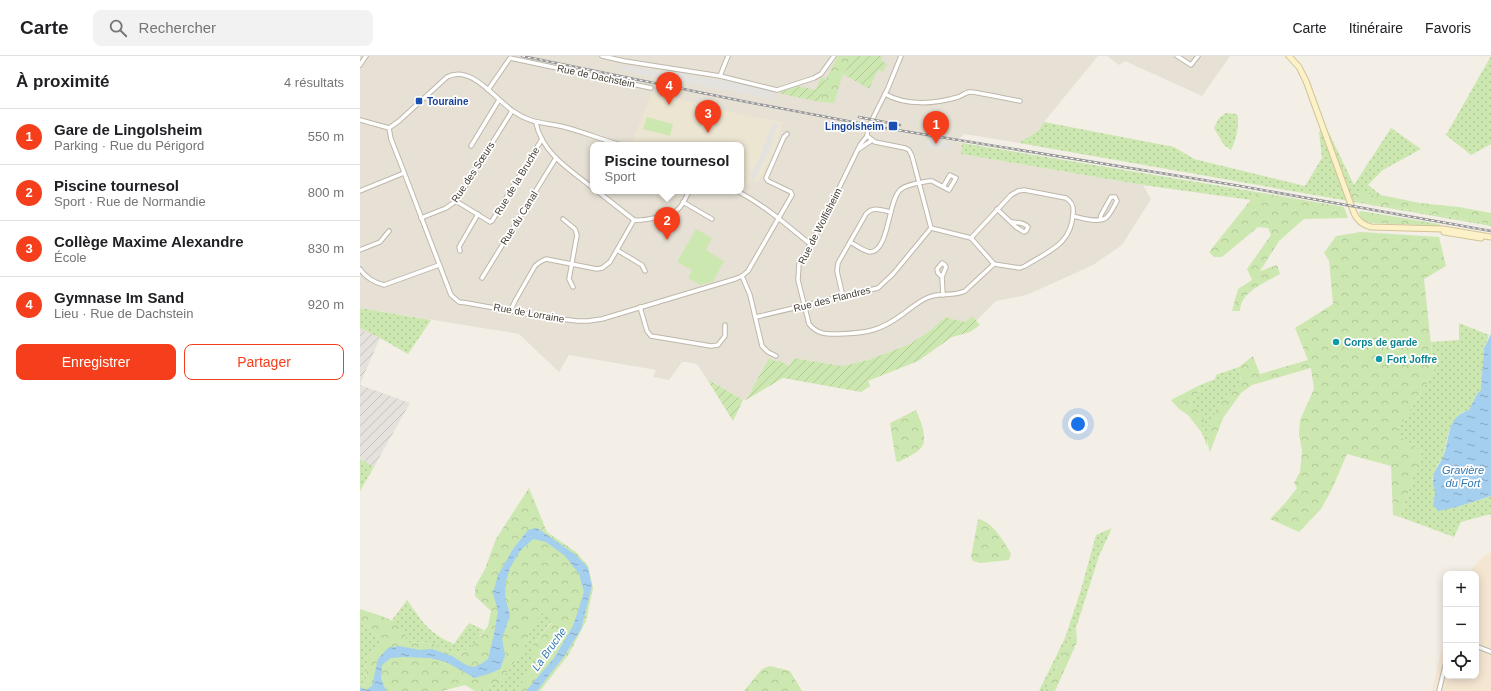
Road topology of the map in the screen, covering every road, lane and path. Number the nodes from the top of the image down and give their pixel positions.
1 (366, 56) edge
2 (602, 56) edge
3 (728, 56) edge
4 (834, 56) edge
5 (901, 56) edge
6 (1176, 56) edge
7 (1198, 56) edge
8 (1288, 56) edge
9 (360, 65) edge
10 (720, 76) junction
11 (650, 88) dead end
12 (488, 90) junction
13 (885, 94) junction
14 (499, 100) junction
15 (1020, 101) dead end
16 (512, 111) junction
17 (360, 120) edge
18 (536, 123) junction
19 (389, 128) junction
20 (787, 134) dead end
21 (867, 136) junction
22 (542, 139) junction
23 (871, 141) junction
24 (612, 142) edge
25 (471, 146) dead end
26 (858, 150) junction
27 (556, 158) junction
28 (404, 173) junction
29 (919, 183) junction
30 (590, 186) edge
31 (943, 187) dead end
32 (360, 191) edge
33 (601, 194) edge
34 (687, 194) edge
35 (742, 194) edge
36 (456, 201) junction
37 (683, 202) junction
38 (997, 209) junction
39 (891, 212) junction
40 (478, 214) junction
41 (1073, 216) junction
42 (421, 218) junction
43 (563, 218) dead end
44 (778, 218) junction
45 (712, 219) dead end
46 (634, 220) junction
47 (1100, 220) junction
48 (1012, 222) dead end
49 (931, 228) junction
50 (389, 230) dead end
51 (970, 238) junction
52 (1491, 238) edge
53 (850, 242) junction
54 (810, 244) junction
55 (360, 250) edge
56 (616, 250) junction
57 (460, 251) dead end
58 (571, 264) junction
59 (994, 264) junction
60 (439, 265) junction
61 (360, 269) edge
62 (645, 271) dead end
63 (363, 274) junction
64 (742, 276) junction
65 (942, 277) dead end
66 (482, 278) dead end
67 (360, 279) edge
68 (573, 287) dead end
69 (943, 295) junction
70 (843, 296) junction
71 (804, 306) junction
72 (640, 307) junction
73 (511, 310) junction
74 (756, 317) junction
75 (725, 325) dead end
76 (776, 356) dead end
77 (1479, 647) edge
78 (1491, 652) edge
79 (1443, 674) edge
80 (1439, 691) edge

1 - 9 street
2 - 10 street
3 - 10 street
4 - 10 street
5 - 13 street, Rue de Wolfisheim
6 - 7 street
8 - 52 main road
11 - 12 street, Rue de Dachstein
12 - 14 street
12 - 19 street
13 - 15 street
13 - 21 street, Rue de Wolfisheim
14 - 16 street
14 - 25 street
16 - 18 street
16 - 36 street, Rue des Sœurs
17 - 19 street
18 - 22 street
18 - 24 street
19 - 28 street, Rue de Lorraine
20 - 44 street
21 - 23 street
21 - 26 street, Rue de Wolfisheim
22 - 27 street
22 - 40 street, Rue de la Bruche
23 - 26 street, Rue de Wolfisheim
23 - 29 street
26 - 54 street, Rue de Wolfisheim
27 - 30 street
27 - 66 street, Rue du Canal
28 - 32 street
28 - 42 street, Rue de Lorraine
29 - 31 street
29 - 39 street
29 - 49 street
33 - 46 street
34 - 37 street
35 - 44 street
36 - 40 street
36 - 42 street, Rue des Sœurs
37 - 45 street
37 - 46 street
38 - 41 street
38 - 48 street
38 - 51 street
39 - 53 street
39 - 53 street
40 - 57 street
41 - 47 street
41 - 59 street
42 - 60 street, Rue de Lorraine
43 - 58 street
44 - 54 street
44 - 64 street
46 - 56 street
47 - 47 street
49 - 51 street
49 - 70 street, Rue des Flandres
50 - 55 street
51 - 59 street
53 - 70 street
54 - 71 street, Rue de Wolfisheim
56 - 58 street
56 - 62 street
58 - 68 street
58 - 73 street
59 - 69 street, Rue de Wolfisheim
60 - 63 street
60 - 73 street, Rue de Lorraine
61 - 63 street
63 - 67 street
64 - 72 street, Rue de Lorraine
64 - 74 street
65 - 69 street
69 - 71 street, Rue de Wolfisheim
70 - 71 street, Rue des Flandres
71 - 74 street, Rue des Flandres
72 - 73 street, Rue de Lorraine
72 - 75 street
74 - 76 street
77 - 78 street
79 - 80 street

